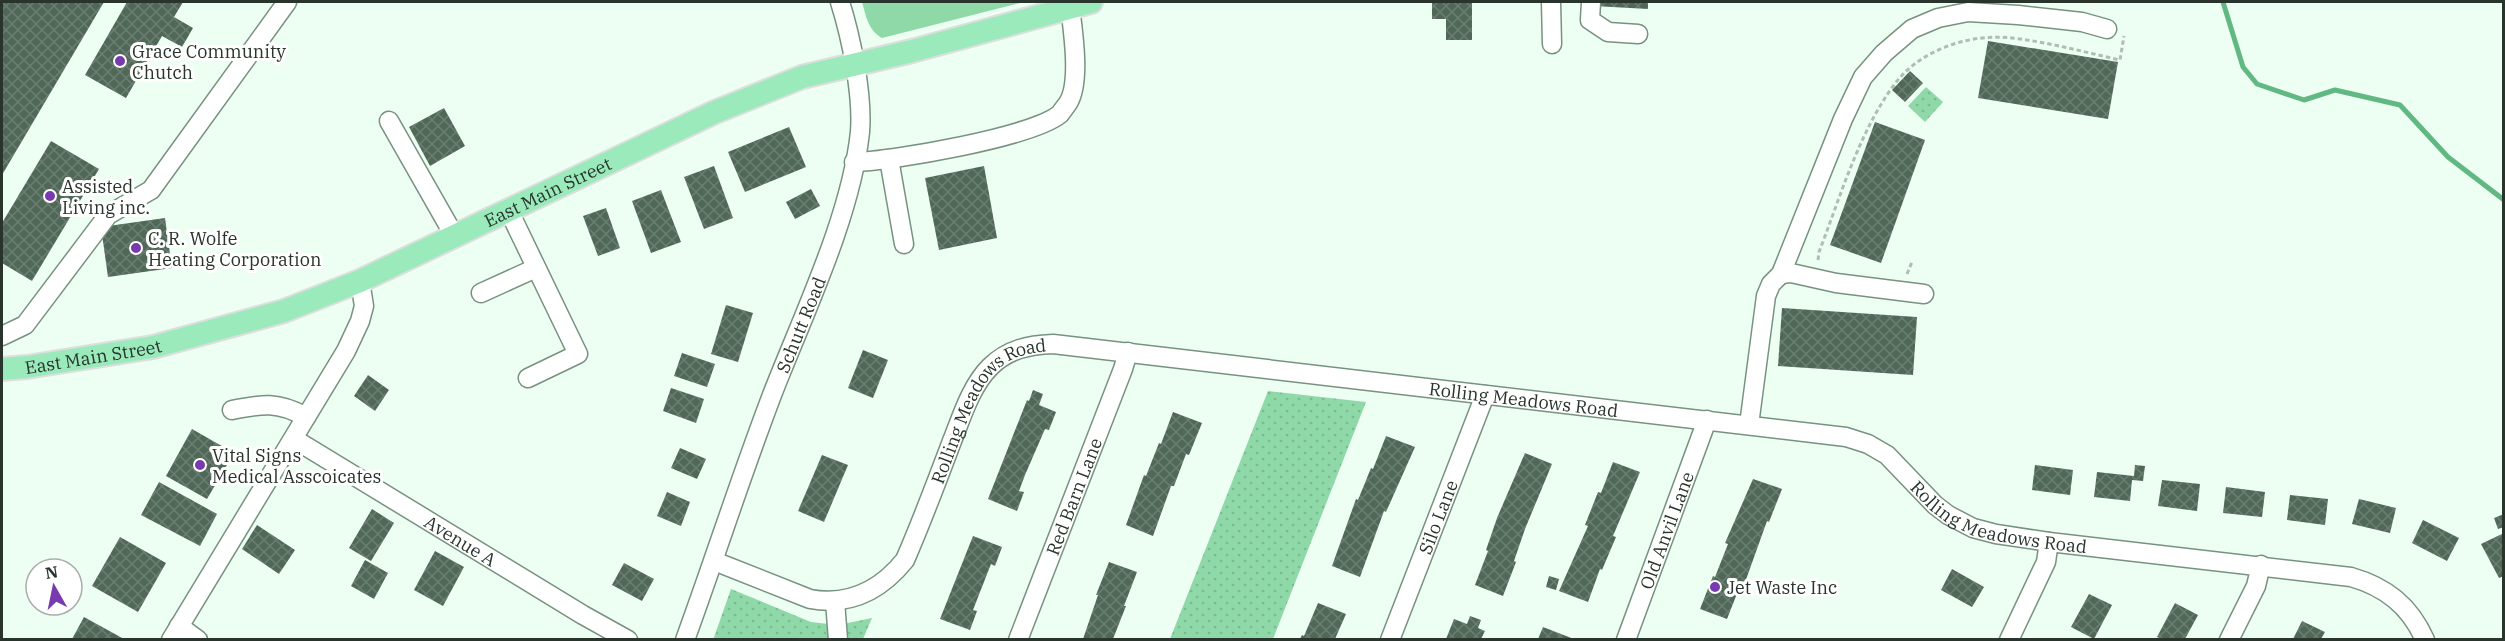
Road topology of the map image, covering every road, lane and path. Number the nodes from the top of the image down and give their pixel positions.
1 (287, 2) edge
2 (840, 2) edge
3 (1551, 2) edge
4 (1591, 2) edge
5 (1080, 4) edge
6 (1957, 8) edge
7 (2116, 28) joint
8 (1638, 34) dead end
9 (1551, 44) dead end
10 (854, 65) junction
11 (389, 122) dead end
12 (889, 159) junction
13 (854, 162) junction
14 (509, 211) junction
15 (455, 237) junction
16 (904, 244) dead end
17 (1912, 262) dead end
18 (1825, 263) dead end
19 (536, 268) junction
20 (1900, 273) dead end
21 (1781, 274) junction
22 (360, 281) junction
23 (481, 293) dead end
24 (1924, 294) dead end
25 (2, 336) edge
26 (1128, 352) junction
27 (2, 369) edge
28 (528, 378) dead end
29 (1485, 395) junction
30 (232, 410) dead end
31 (306, 417) junction
32 (1707, 420) junction
33 (1749, 425) junction
34 (294, 438) junction
35 (2049, 542) junction
36 (714, 561) junction
37 (2261, 565) junction
38 (835, 601) junction
39 (175, 633) edge
40 (198, 639) edge
41 (628, 639) edge
42 (685, 639) edge
43 (838, 639) edge
44 (1018, 639) edge
45 (1390, 639) edge
46 (1626, 639) edge
47 (2009, 639) edge
48 (2229, 639) edge
49 (2425, 639) edge

1 - 25 street
2 - 10 street, Schutt Road
3 - 9 street
4 - 8 street
5 - 10 main road, East Main Street
5 - 12 street
6 - 7 street
6 - 21 street
7 - 18 path
10 - 13 street, Schutt Road
10 - 14 main road, East Main Street
11 - 15 street
12 - 13 street
12 - 16 street
13 - 36 street, Schutt Road
14 - 15 main road, East Main Street
14 - 19 street
15 - 22 main road, East Main Street
17 - 20 path
19 - 23 street
19 - 28 street
21 - 24 street
21 - 33 street
22 - 27 main road, East Main Street
22 - 31 street
26 - 29 street, Rolling Meadows Road
26 - 38 street, Rolling Meadows Road
26 - 44 street, Red Barn Lane
29 - 32 street, Rolling Meadows Road
29 - 45 street, Silo Lane
30 - 31 street
31 - 34 street
32 - 33 street, Rolling Meadows Road
32 - 46 street, Old Anvil Lane
33 - 35 street, Rolling Meadows Road
34 - 39 street
34 - 41 street, Avenue A
35 - 37 street, Rolling Meadows Road
35 - 47 street
36 - 38 street, Rolling Meadows Road
36 - 42 street, Schutt Road
37 - 48 street
37 - 49 street, Rolling Meadows Road
38 - 43 street
39 - 40 street

